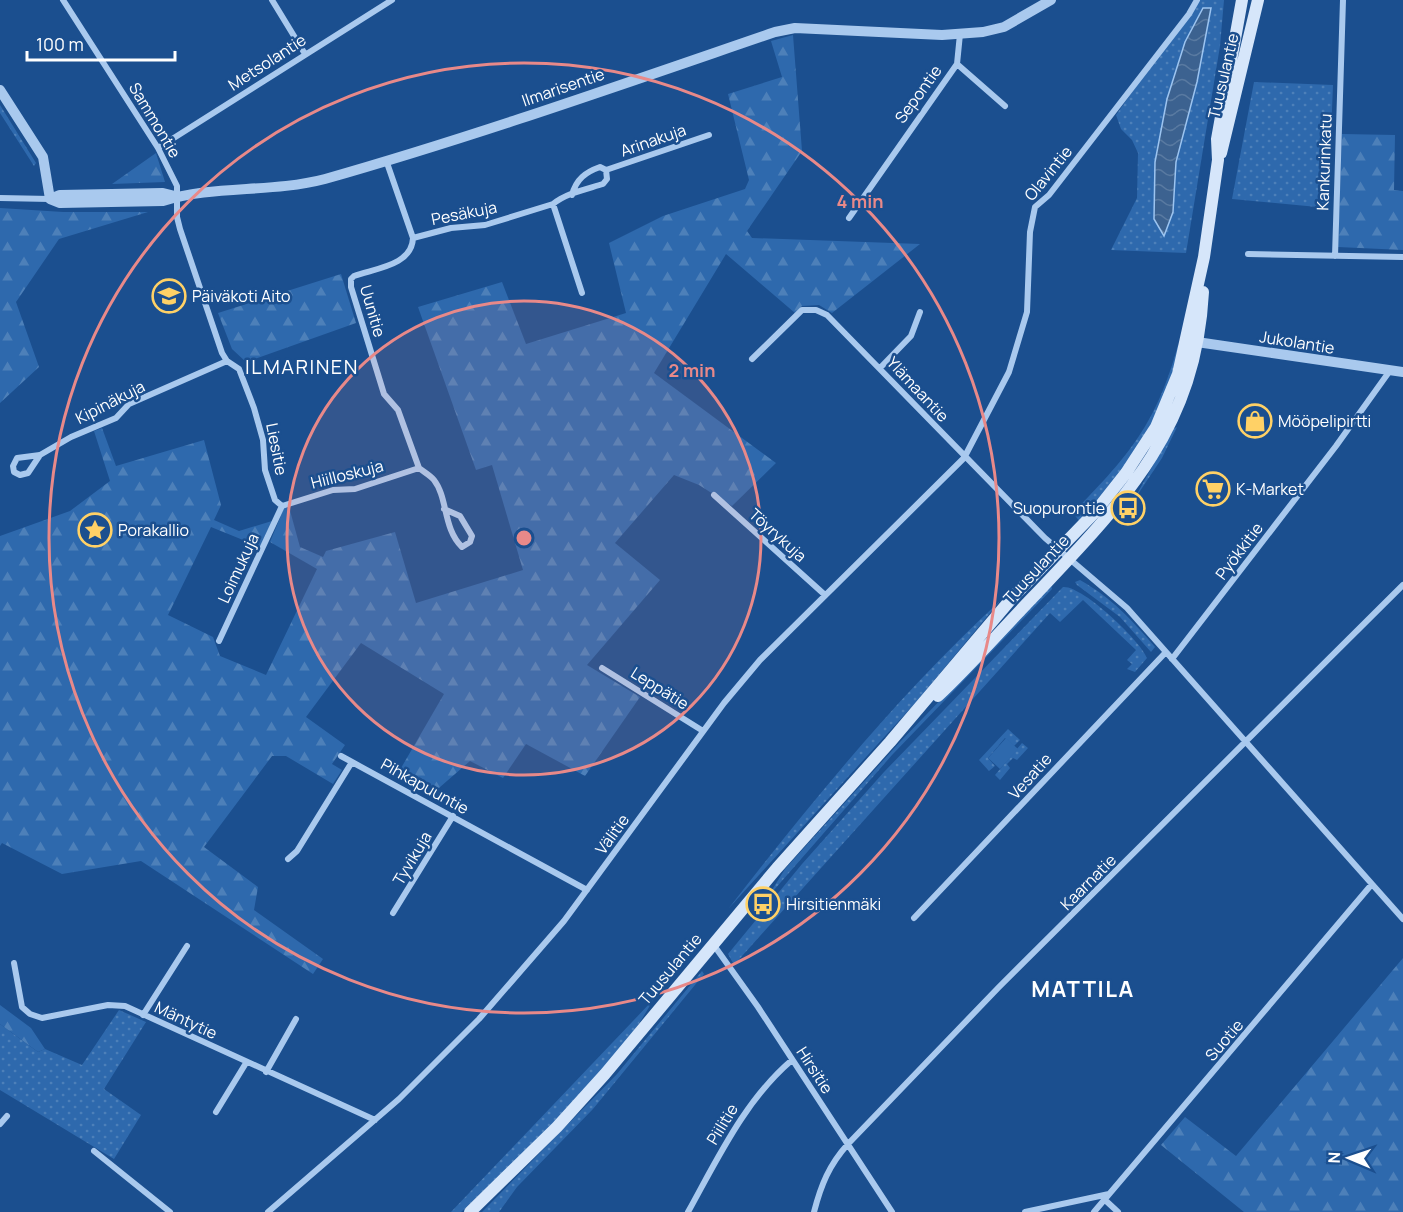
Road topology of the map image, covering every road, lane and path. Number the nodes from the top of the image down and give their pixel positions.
1 (63, 0) edge
2 (272, 0) edge
3 (392, 0) edge
4 (1051, 0) edge
5 (1197, 0) edge
6 (1242, 0) edge
7 (1258, 0) edge
8 (1342, 0) edge
9 (960, 34) junction
10 (305, 54) junction
11 (957, 64) junction
12 (0, 90) edge
13 (1005, 106) dead end
14 (709, 135) dead end
15 (158, 148) junction
16 (386, 160) junction
17 (1218, 160) junction
18 (606, 170) junction
19 (572, 195) junction
20 (178, 196) junction
21 (0, 198) edge
22 (50, 199) junction
23 (553, 204) junction
24 (849, 218) dead end
25 (414, 238) junction
26 (1248, 254) dead end
27 (1335, 256) junction
28 (1403, 257) edge
29 (582, 293) dead end
30 (920, 312) dead end
31 (1192, 341) junction
32 (752, 359) dead end
33 (227, 361) junction
34 (880, 368) junction
35 (1389, 372) junction
36 (1403, 372) edge
37 (40, 454) dead end
38 (964, 458) junction
39 (419, 468) junction
40 (714, 495) dead end
41 (282, 506) junction
42 (444, 509) junction
43 (1058, 549) junction
44 (1069, 558) junction
45 (1403, 585) edge
46 (825, 595) junction
47 (219, 641) dead end
48 (1166, 652) junction
49 (1172, 659) junction
50 (602, 668) dead end
51 (703, 731) junction
52 (1246, 740) junction
53 (890, 742) junction
54 (341, 756) dead end
55 (352, 762) junction
56 (453, 816) junction
57 (288, 859) dead end
58 (1372, 884) junction
59 (587, 890) junction
60 (393, 913) dead end
61 (914, 918) dead end
62 (1403, 919) edge
63 (713, 944) junction
64 (187, 946) dead end
65 (14, 963) dead end
66 (143, 1015) junction
67 (296, 1019) dead end
68 (792, 1060) junction
69 (246, 1063) junction
70 (267, 1072) junction
71 (216, 1112) dead end
72 (7, 1116) dead end
73 (375, 1120) junction
74 (0, 1124) edge
75 (848, 1144) junction
76 (94, 1152) dead end
77 (1107, 1196) junction
78 (170, 1212) edge
79 (268, 1212) edge
80 (470, 1212) edge
81 (688, 1212) edge
82 (814, 1212) edge
83 (892, 1212) edge
84 (1025, 1212) edge
85 (1094, 1212) edge
86 (1118, 1212) edge

1 - 15 street, Sammontie
2 - 10 street
3 - 10 street, Metsolantie
4 - 9 street
5 - 38 street, Olavintie
6 - 17 main road, Tuusulantie
7 - 17 main road, Tuusulantie
8 - 27 street, Kankurinkatu
9 - 11 street, Sepontie
9 - 16 street, Ilmarisentie
10 - 15 street, Metsolantie
11 - 13 street
11 - 24 street, Sepontie
12 - 22 street
14 - 18 street, Arinakuja
15 - 20 street, Sammontie
16 - 20 street, Ilmarisentie
16 - 25 street
17 - 31 main road, Tuusulantie
18 - 19 street, Pesäkuja
18 - 19 street
19 - 23 street, Pesäkuja
20 - 22 street, Ilmarisentie
20 - 33 street, Liesitie
21 - 22 street, Ilmarisentie
23 - 25 street, Pesäkuja
23 - 29 street
25 - 39 street, Uunitie
26 - 27 street
27 - 28 street
30 - 34 street
31 - 35 street, Jukolantie
31 - 43 main road, Tuusulantie
31 - 44 main road, Tuusulantie
32 - 34 street, Ylämaantie
33 - 37 street, Kipinäkuja
33 - 41 street, Liesitie
34 - 38 street, Ylämaantie
35 - 36 street, Jukolantie
35 - 49 street, Pyökkitie
38 - 43 street, Ylämaantie
38 - 46 street, Välitie
39 - 41 street, Hiilloskuja
39 - 42 street
40 - 46 street, Töyrykuja
41 - 47 street, Loimukuja
42 - 42 street
43 - 44 street
43 - 53 main road, Tuusulantie
44 - 48 street
44 - 53 main road, Tuusulantie
45 - 52 street, Kaarnatie
46 - 51 street, Välitie
48 - 49 street
48 - 61 street, Vesatie
49 - 52 street
50 - 51 street, Leppätie
51 - 59 street, Välitie
52 - 58 street
52 - 75 street, Kaarnatie
53 - 63 main road, Tuusulantie
54 - 55 street, Pihkapuuntie
55 - 56 street, Pihkapuuntie
55 - 57 street
56 - 59 street, Pihkapuuntie
56 - 60 street, Tyvikuja
58 - 62 street
58 - 77 street, Suotie
59 - 73 street, Välitie
63 - 68 street, Hirsitie
63 - 80 main road, Tuusulantie
64 - 66 street
65 - 66 street, Mäntytie
66 - 69 street, Mäntytie
67 - 70 street
68 - 75 street, Hirsitie
68 - 81 street, Piilitie
69 - 70 street, Mäntytie
69 - 71 street
70 - 73 street, Mäntytie
72 - 74 street
73 - 79 street, Välitie
75 - 82 street, Kaarnatie
75 - 83 street, Hirsitie
76 - 78 street
77 - 84 street
77 - 85 street, Suotie
77 - 86 street

